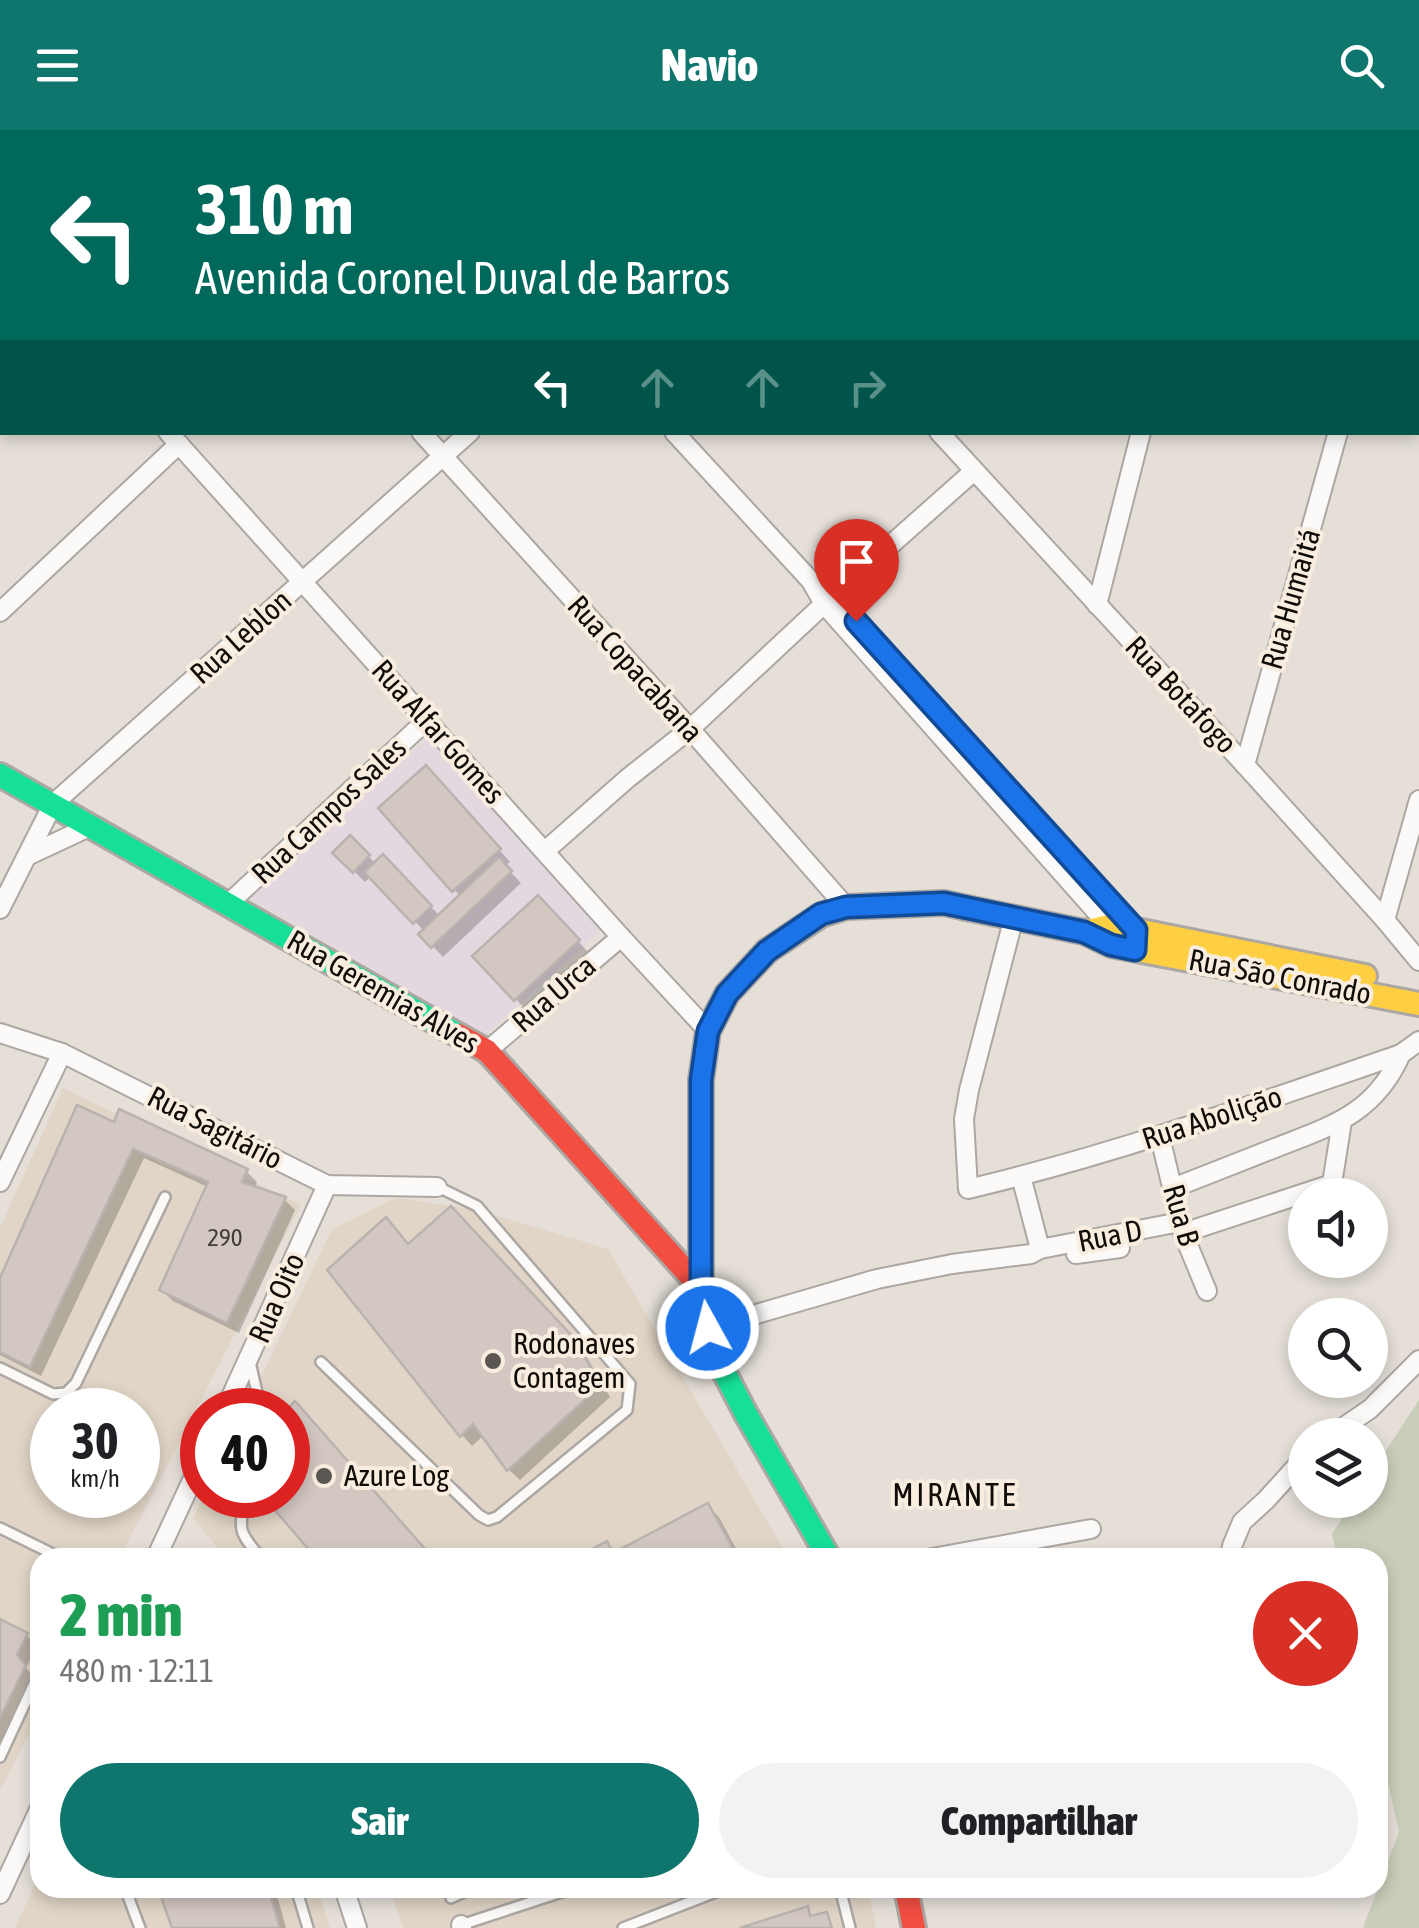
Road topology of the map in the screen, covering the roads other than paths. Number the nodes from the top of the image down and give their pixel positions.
1 (424, 435) edge
2 (467, 435) edge
3 (677, 435) edge
4 (942, 435) edge
5 (1140, 435) edge
6 (1337, 435) edge
7 (174, 438) edge
8 (443, 457) junction
9 (974, 470) junction
10 (302, 583) junction
11 (828, 600) junction
12 (1097, 605) junction
13 (0, 612) edge
14 (428, 719) junction
15 (690, 729) junction
16 (1245, 765) junction
17 (0, 775) edge
18 (1419, 800) edge
19 (53, 804) junction
20 (91, 826) junction
21 (545, 851) junction
22 (28, 855) junction
23 (1064, 862) junction
24 (229, 903) junction
25 (846, 907) junction
26 (0, 909) edge
27 (1014, 917) junction
28 (1386, 920) junction
29 (621, 936) junction
30 (1110, 936) junction
31 (1136, 940) junction
32 (1419, 961) edge
33 (1419, 987) edge
34 (1419, 1004) edge
35 (708, 1031) junction
36 (0, 1033) edge
37 (1419, 1042) edge
38 (487, 1051) junction
39 (62, 1052) junction
40 (1401, 1054) junction
41 (1342, 1121) junction
42 (1160, 1137) junction
43 (1022, 1176) junction
44 (0, 1182) edge
45 (327, 1185) junction
46 (437, 1187) joint
47 (1174, 1188) junction
48 (165, 1197) dead end
49 (1181, 1227) junction
50 (1120, 1248) dead end
51 (1036, 1252) junction
52 (701, 1288) junction
53 (1207, 1291) dead end
54 (708, 1328) junction
55 (249, 1359) junction
56 (1419, 1360) edge
57 (321, 1362) dead end
58 (0, 1368) edge
59 (235, 1388) edge
60 (256, 1388) edge
61 (1357, 1418) edge
62 (1288, 1476) edge
63 (180, 1506) edge
64 (241, 1518) edge
65 (0, 1528) edge
66 (1090, 1529) dead end
67 (41, 1548) edge
68 (161, 1548) edge
69 (252, 1548) edge
70 (823, 1548) edge
71 (986, 1548) edge
72 (1232, 1548) edge
73 (30, 1692) edge
74 (0, 1757) edge
75 (30, 1829) edge
76 (0, 1891) edge
77 (130, 1898) edge
78 (299, 1898) edge
79 (347, 1898) edge
80 (545, 1898) edge
81 (700, 1898) edge
82 (842, 1898) edge
83 (908, 1898) edge
84 (462, 1927) edge
85 (140, 1928) edge
86 (308, 1928) edge
87 (356, 1928) edge
88 (623, 1928) edge
89 (850, 1928) edge
90 (914, 1928) edge

1 - 8 street, Rua Copacabana
2 - 8 street, Rua Leblon
3 - 11 street
4 - 9 street, Rua Botafogo
5 - 12 street
6 - 16 street, Rua Humaitá
7 - 10 street, Rua Alfar Gomes
7 - 13 street
8 - 10 street, Rua Leblon
8 - 15 street, Rua Copacabana
9 - 11 street
9 - 12 street, Rua Botafogo
10 - 14 street, Rua Alfar Gomes
10 - 19 street, Rua Leblon
11 - 15 street
11 - 23 street
12 - 16 street, Rua Botafogo
14 - 21 street, Rua Alfar Gomes
14 - 24 street, Rua Campos Sales
15 - 21 street
15 - 25 street, Rua Copacabana
16 - 28 street, Rua Botafogo
17 - 19 street, Rua Geremias Alves
18 - 28 street
19 - 20 street, Rua Geremias Alves
19 - 22 street, Rua Leblon
20 - 22 street
20 - 24 street, Rua Geremias Alves
21 - 29 street, Rua Alfar Gomes
22 - 26 street, Rua Leblon
23 - 30 street
23 - 31 street
24 - 38 street, Rua Geremias Alves
25 - 27 street, Rua São Conrado
25 - 35 street, Rua São Conrado
27 - 30 street, Rua São Conrado
27 - 43 street, Rua Abolição
28 - 32 street, Rua Botafogo
29 - 35 street, Rua Alfar Gomes
29 - 38 street, Rua Urca
30 - 31 street, Rua São Conrado
31 - 33 street, Rua São Conrado
31 - 34 street, Rua São Conrado
35 - 52 street, Rua São Conrado
36 - 39 street, Rua Sagitário
37 - 40 street, Rua Abolição
38 - 52 street, Rua Geremias Alves
39 - 44 street
39 - 45 street, Rua Sagitário
40 - 41 street, Rua Abolição
40 - 42 street, Rua Abolição
41 - 47 street, Rua Abolição
41 - 49 street
42 - 43 street, Rua Abolição
42 - 47 street, Rua B
43 - 51 street
45 - 46 street, Rua Sagitário
45 - 55 street, Rua Oito
46 - 57 lane
47 - 49 street, Rua B
48 - 58 lane
49 - 51 street, Rua D
49 - 53 street, Rua B
50 - 51 street
51 - 54 street
52 - 54 street, Rua São Conrado
54 - 70 street, Rua São Conrado
55 - 59 street, Rua Oito
55 - 60 lane
56 - 61 street
62 - 72 street
63 - 68 street
64 - 69 lane
65 - 67 lane
66 - 71 street
73 - 74 lane
75 - 76 street
77 - 85 lane
78 - 86 lane
79 - 87 street
80 - 84 lane
81 - 88 lane
82 - 89 lane
83 - 90 street

